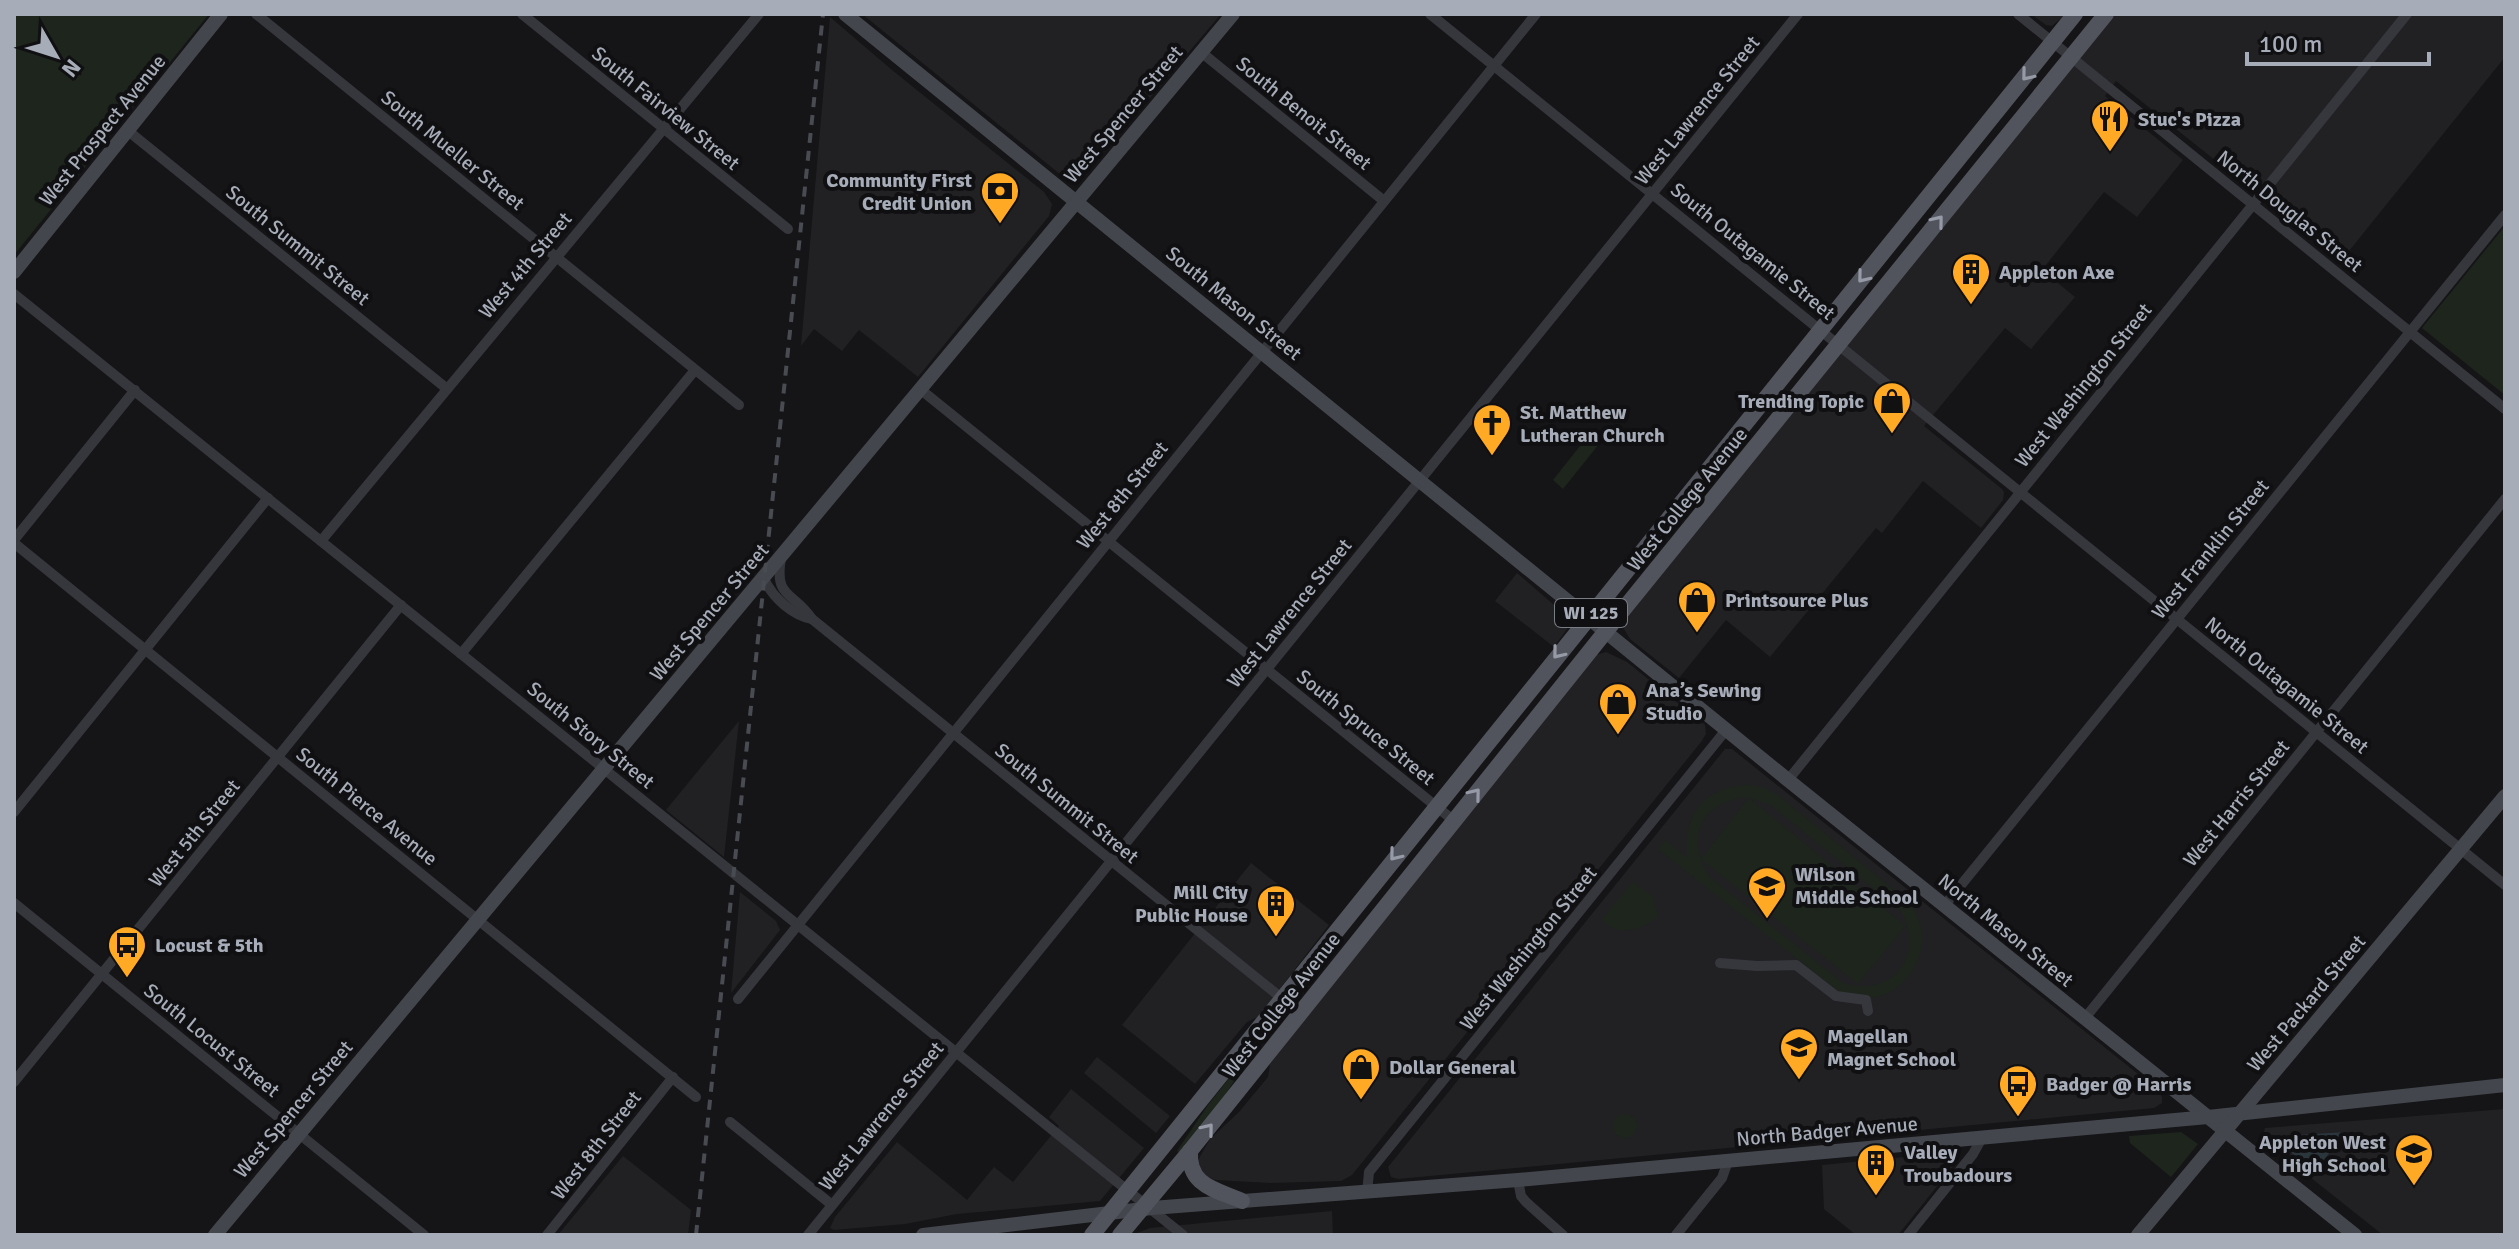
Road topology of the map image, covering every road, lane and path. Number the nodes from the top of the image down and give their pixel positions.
1 (221, 14) edge
2 (256, 14) edge
3 (522, 14) edge
4 (759, 14) edge
5 (845, 14) edge
6 (1233, 14) edge
7 (1430, 14) edge
8 (1536, 14) edge
9 (1798, 14) edge
10 (2018, 14) edge
11 (2075, 14) edge
12 (2106, 14) edge
13 (2407, 14) edge
14 (2053, 42) junction
15 (1201, 52) junction
16 (2071, 57) junction
17 (1494, 66) junction
18 (663, 128) junction
19 (127, 130) junction
20 (1652, 194) junction
21 (1384, 201) junction
22 (1075, 203) junction
23 (2254, 205) junction
24 (2505, 215) edge
25 (788, 229) dead end
26 (555, 257) junction
27 (14, 272) edge
28 (14, 294) edge
29 (2410, 331) junction
30 (1829, 336) junction
31 (1262, 351) junction
32 (695, 370) junction
33 (446, 388) junction
34 (920, 389) junction
35 (135, 390) junction
36 (739, 405) dead end
37 (2505, 409) edge
38 (1420, 480) junction
39 (2020, 492) junction
40 (268, 498) junction
41 (2505, 499) edge
42 (14, 541) edge
43 (321, 541) junction
44 (1108, 541) junction
45 (782, 557) junction
46 (764, 579) junction
47 (401, 605) junction
48 (812, 619) junction
49 (2176, 619) junction
50 (1597, 624) junction
51 (146, 650) junction
52 (461, 654) junction
53 (1266, 670) junction
54 (1726, 730) junction
55 (2317, 732) junction
56 (952, 733) junction
57 (278, 758) junction
58 (604, 768) junction
59 (1788, 780) junction
60 (2505, 796) edge
61 (1435, 806) junction
62 (14, 812) edge
63 (1453, 820) junction
64 (2461, 849) junction
65 (1111, 862) junction
66 (2505, 885) edge
67 (14, 903) edge
68 (1944, 906) junction
69 (478, 919) junction
70 (798, 925) junction
71 (1720, 963) dead end
72 (102, 974) junction
73 (738, 999) dead end
74 (1282, 999) junction
75 (1868, 1011) dead end
76 (1300, 1013) junction
77 (2085, 1018) junction
78 (956, 1052) junction
79 (673, 1077) junction
80 (14, 1082) edge
81 (2505, 1085) edge
82 (696, 1097) dead end
83 (2242, 1112) junction
84 (2208, 1117) junction
85 (730, 1122) dead end
86 (2224, 1130) junction
87 (298, 1134) junction
88 (1983, 1136) junction
89 (1190, 1151) junction
90 (1728, 1161) junction
91 (1518, 1180) junction
92 (1128, 1190) junction
93 (1367, 1193) junction
94 (1242, 1201) junction
95 (832, 1205) junction
96 (1146, 1207) junction
97 (1109, 1213) junction
98 (215, 1235) edge
99 (424, 1235) edge
100 (547, 1235) edge
101 (808, 1235) edge
102 (923, 1235) edge
103 (1092, 1235) edge
104 (1120, 1235) edge
105 (1183, 1235) edge
106 (1563, 1235) edge
107 (1676, 1235) edge
108 (1908, 1235) edge
109 (2138, 1235) edge
110 (2355, 1235) edge

1 - 19 main road, West Prospect Avenue
2 - 26 street, South Mueller Street
3 - 18 street, South Fairview Street
4 - 18 street, West 4th Street
5 - 22 main road, South Mason Street
6 - 15 main road, West Spencer Street
7 - 17 street, South Outagamie Street
8 - 17 street, West 8th Street
9 - 20 street, West Lawrence Street
10 - 14 street, North Douglas Street
11 - 14 main road, West College Avenue / WI 125
12 - 16 main road, West College Avenue / WI 125
13 - 23 street, West Washington Street
14 - 16 street, North Douglas Street
14 -> 30 main road, West College Avenue / WI 125
15 - 21 street, South Benoit Street
15 - 22 main road, West Spencer Street
16 - 23 street, North Douglas Street
30 -> 16 main road, West College Avenue / WI 125
17 - 20 street, South Outagamie Street
17 - 21 street, West 8th Street
18 - 25 street, South Fairview Street
18 - 26 street, West 4th Street
19 - 27 main road, West Prospect Avenue
19 - 33 street, South Summit Street
20 - 30 street, South Outagamie Street
20 - 38 street, West Lawrence Street
21 - 31 street, West 8th Street
22 - 31 main road, South Mason Street
22 - 34 main road, West Spencer Street
23 - 29 street, North Douglas Street
23 - 39 street, West Washington Street
24 - 29 street, West Franklin Street
26 - 32 street, South Mueller Street
26 - 33 street, West 4th Street
28 - 35 street, South Story Street
29 - 37 street, North Douglas Street
29 - 49 street, West Franklin Street
30 - 39 street, North Outagamie Street
30 - 50 main road, West College Avenue / WI 125
30 - 50 main road, West College Avenue / WI 125
31 - 38 main road, South Mason Street
31 - 44 street, West 8th Street
32 - 36 street, South Mueller Street
32 - 52 street
33 - 43 street, West 4th Street
34 - 44 street, South Spruce Street
34 - 45 main road, West Spencer Street
35 - 40 street, South Story Street
35 - 42 street
38 - 50 main road, South Mason Street
38 - 53 street, West Lawrence Street
39 - 49 street, North Outagamie Street
39 - 59 street, West Washington Street
40 - 43 street, South Story Street
40 - 51 street
41 - 55 street, West Harris Street
42 - 51 street, South Pierce Avenue
43 - 47 street, South Story Street
44 - 53 street, South Spruce Street
44 - 56 street, West 8th Street
45 - 46 main road, West Spencer Street
45 - 48 street, South Summit Street
46 - 48 street, South Summit Street
46 - 58 main road, West Spencer Street
47 - 52 street, South Story Street
47 - 57 street, West 5th Street
48 - 56 street, South Summit Street
49 - 55 street, North Outagamie Street
49 - 68 street, West Franklin Street
50 - 54 main road, North Mason Street
50 -> 61 main road, West College Avenue / WI 125
63 -> 50 main road, West College Avenue / WI 125
51 - 57 street, South Pierce Avenue
51 - 62 street
52 - 58 street, South Story Street
53 - 61 street, South Spruce Street
53 - 65 street, West Lawrence Street
54 - 59 main road, North Mason Street
54 - 93 street, West Washington Street
55 - 64 street, North Outagamie Street
55 - 77 street, West Harris Street
56 - 65 street, South Summit Street
56 - 70 street, West 8th Street
57 - 69 street, South Pierce Avenue
57 - 72 street, West 5th Street
58 - 69 main road, West Spencer Street
58 - 70 street, South Story Street
59 - 68 main road, North Mason Street
60 - 64 main road, West Packard Street
61 - 63 street, South Spruce Street
61 -> 74 main road, West College Avenue / WI 125
63 - 76 main road, West College Avenue / WI 125
64 - 66 street, North Outagamie Street
64 - 83 main road, West Packard Street
65 - 74 street, South Summit Street
65 - 78 street, West Lawrence Street
67 - 72 street, South Locust Street
68 - 77 main road, North Mason Street
69 - 79 street, South Pierce Avenue
69 - 87 main road, West Spencer Street
70 - 73 street, West 8th Street
70 - 78 street, South Story Street
71 - 75 street
72 - 80 street, West 5th Street
72 - 87 street, South Locust Street
74 - 76 street, South Summit Street
74 - 92 main road, West College Avenue / WI 125
89 -> 76 main road, West College Avenue / WI 125
77 - 84 main road, North Mason Street
78 - 92 street, South Story Street
78 - 95 street, West Lawrence Street
79 - 82 street, South Pierce Avenue
79 - 100 street, West 8th Street
81 - 83 main road, North Badger Avenue
83 - 84 main road, North Badger Avenue
83 - 86 main road, West Packard Street
84 - 86 main road, North Mason Street
84 - 88 main road, North Badger Avenue
85 - 95 street
86 - 109 main road, West Packard Street
86 - 110 main road, North Mason Street
87 - 98 main road, West Spencer Street
87 - 99 street, South Locust Street
88 - 90 main road, North Badger Avenue
88 - 108 street
89 - 94 main road
89 - 96 main road, West College Avenue / WI 125
90 - 91 main road, North Badger Avenue
90 - 107 street
91 - 93 main road, North Badger Avenue
91 - 106 street
92 - 96 street, South Story Street
92 - 97 main road, West College Avenue / WI 125
93 - 94 main road, North Badger Avenue
94 - 96 main road, North Badger Avenue
95 - 101 street, West Lawrence Street
96 - 97 main road, North Badger Avenue
96 - 104 main road, West College Avenue / WI 125
96 - 105 street, South Story Street
97 - 102 main road, North Badger Avenue
97 - 103 main road, West College Avenue / WI 125

